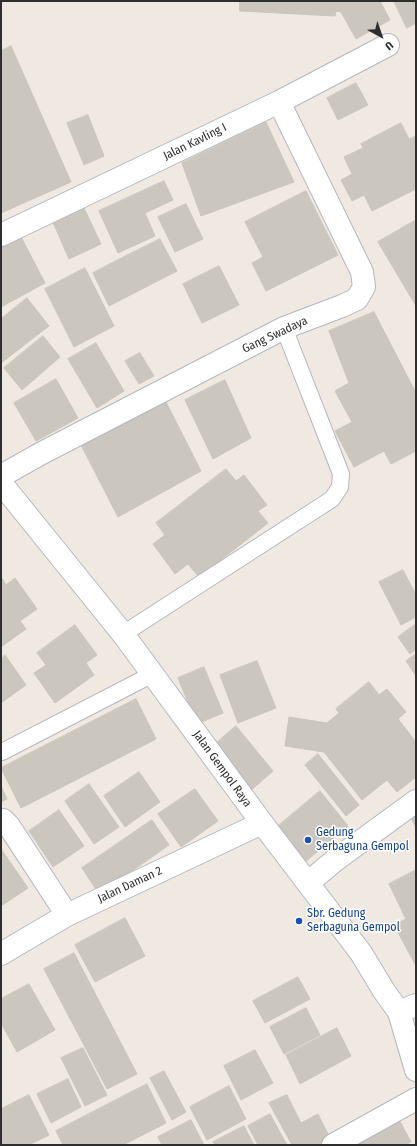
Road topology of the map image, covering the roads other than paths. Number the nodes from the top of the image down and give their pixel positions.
1 (388, 45) dead end
2 (279, 102) junction
3 (1, 235) edge
4 (284, 328) junction
5 (1, 476) edge
6 (1, 483) edge
7 (123, 634) junction
8 (153, 674) junction
9 (2, 752) dead end
10 (416, 801) edge
11 (1, 820) edge
12 (262, 823) junction
13 (308, 883) junction
14 (67, 915) junction
15 (1, 954) edge
16 (408, 1008) edge
17 (416, 1070) edge
18 (416, 1099) edge
19 (333, 1145) edge

1 - 2 street, Jalan Kavling I
2 - 3 street, Jalan Kavling I
2 - 4 street, Gang Swadaya
4 - 5 street, Gang Swadaya
4 - 7 lane
6 - 7 street, Jalan Gempol Raya
7 - 8 street, Jalan Gempol Raya
8 - 9 lane
8 - 12 street, Jalan Gempol Raya
10 - 13 street
11 - 14 street
12 - 13 street, Jalan Gempol Raya
12 - 14 street, Jalan Daman 2
13 - 16 street, Jalan Gempol Raya
14 - 15 street, Jalan Daman 2
16 - 17 street, Jalan Gempol Raya
18 - 19 street

